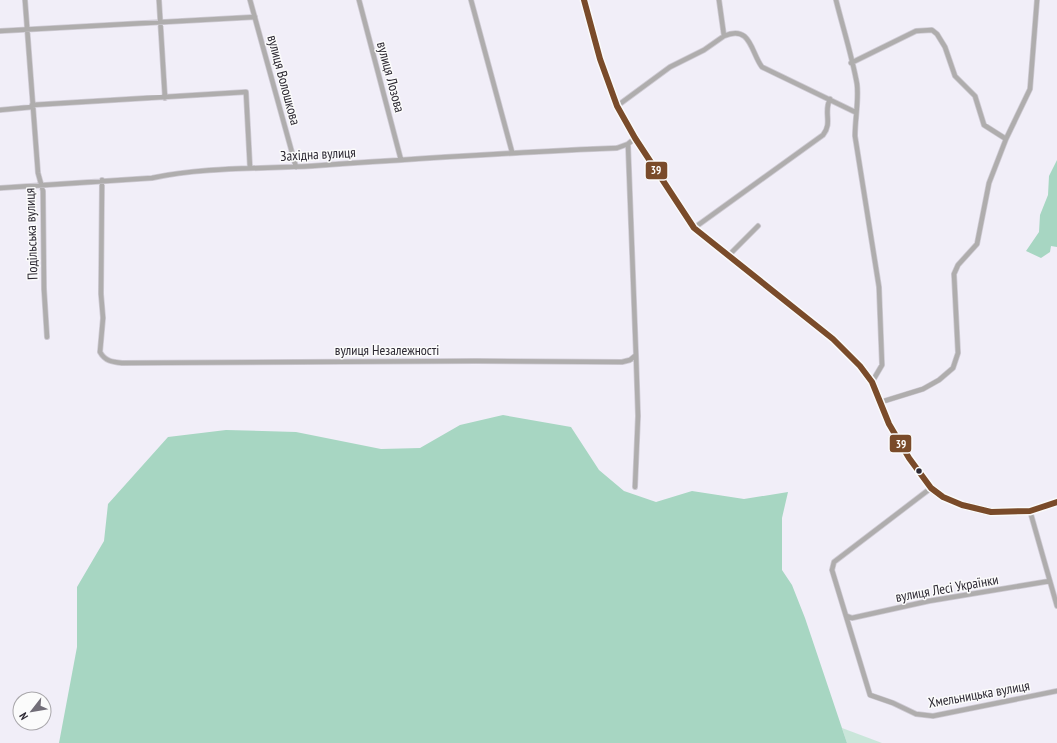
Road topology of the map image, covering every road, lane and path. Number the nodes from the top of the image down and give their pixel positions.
1 (25, 0) edge
2 (159, 0) edge
3 (250, 0) edge
4 (359, 0) edge
5 (471, 0) edge
6 (584, 0) edge
7 (719, 0) edge
8 (836, 0) edge
9 (1038, 0) edge
10 (255, 17) junction
11 (160, 23) junction
12 (26, 28) junction
13 (0, 31) edge
14 (724, 36) junction
15 (851, 63) junction
16 (165, 98) junction
17 (830, 99) junction
18 (32, 106) junction
19 (617, 106) junction
20 (0, 110) edge
21 (856, 112) junction
22 (635, 138) junction
23 (1006, 139) junction
24 (628, 144) junction
25 (512, 152) junction
26 (401, 160) junction
27 (296, 167) junction
28 (250, 168) junction
29 (102, 180) junction
30 (42, 184) junction
31 (0, 188) edge
32 (758, 226) dead end
33 (694, 228) junction
34 (728, 256) junction
35 (47, 337) dead end
36 (636, 355) junction
37 (872, 382) junction
38 (881, 402) junction
39 (635, 487) dead end
40 (931, 488) junction
41 (1057, 502) edge
42 (1030, 511) junction
43 (1050, 581) junction
44 (1057, 606) edge
45 (847, 616) junction
46 (1057, 691) edge

1 - 12 street, Подільська вулиця
2 - 11 street
3 - 10 street, вулиця Волошкова
4 - 26 street, вулиця Лозова
5 - 25 street
6 - 19 street
7 - 14 street
8 - 15 street
9 - 23 street
10 - 11 street
10 - 27 street, вулиця Волошкова
11 - 12 street
11 - 16 street
12 - 13 street
12 - 18 street, Подільська вулиця
14 - 17 street
14 - 19 street
15 - 21 street
15 - 23 street
16 - 18 street
16 - 28 street
17 - 21 street
17 - 33 street
18 - 20 street
18 - 30 street, Подільська вулиця
19 - 22 street
21 - 37 street
22 - 24 street, Західна вулиця
22 - 33 street
23 - 38 street
24 - 25 street, Західна вулиця
24 - 36 street
25 - 26 street, Західна вулиця
26 - 27 street, Західна вулиця
27 - 28 street, Західна вулиця
28 - 29 street, Західна вулиця
29 - 30 street, Західна вулиця
29 - 36 street, вулиця Незалежності
30 - 31 street, Західна вулиця
30 - 35 street, Подільська вулиця
32 - 34 street
33 - 34 street
34 - 37 street
36 - 39 street
37 - 38 street
38 - 40 street
40 - 42 street
40 - 45 street
41 - 42 street
42 - 43 street
43 - 44 street
43 - 45 street, вулиця Лесі Українки
45 - 46 street, Хмельницька вулиця

